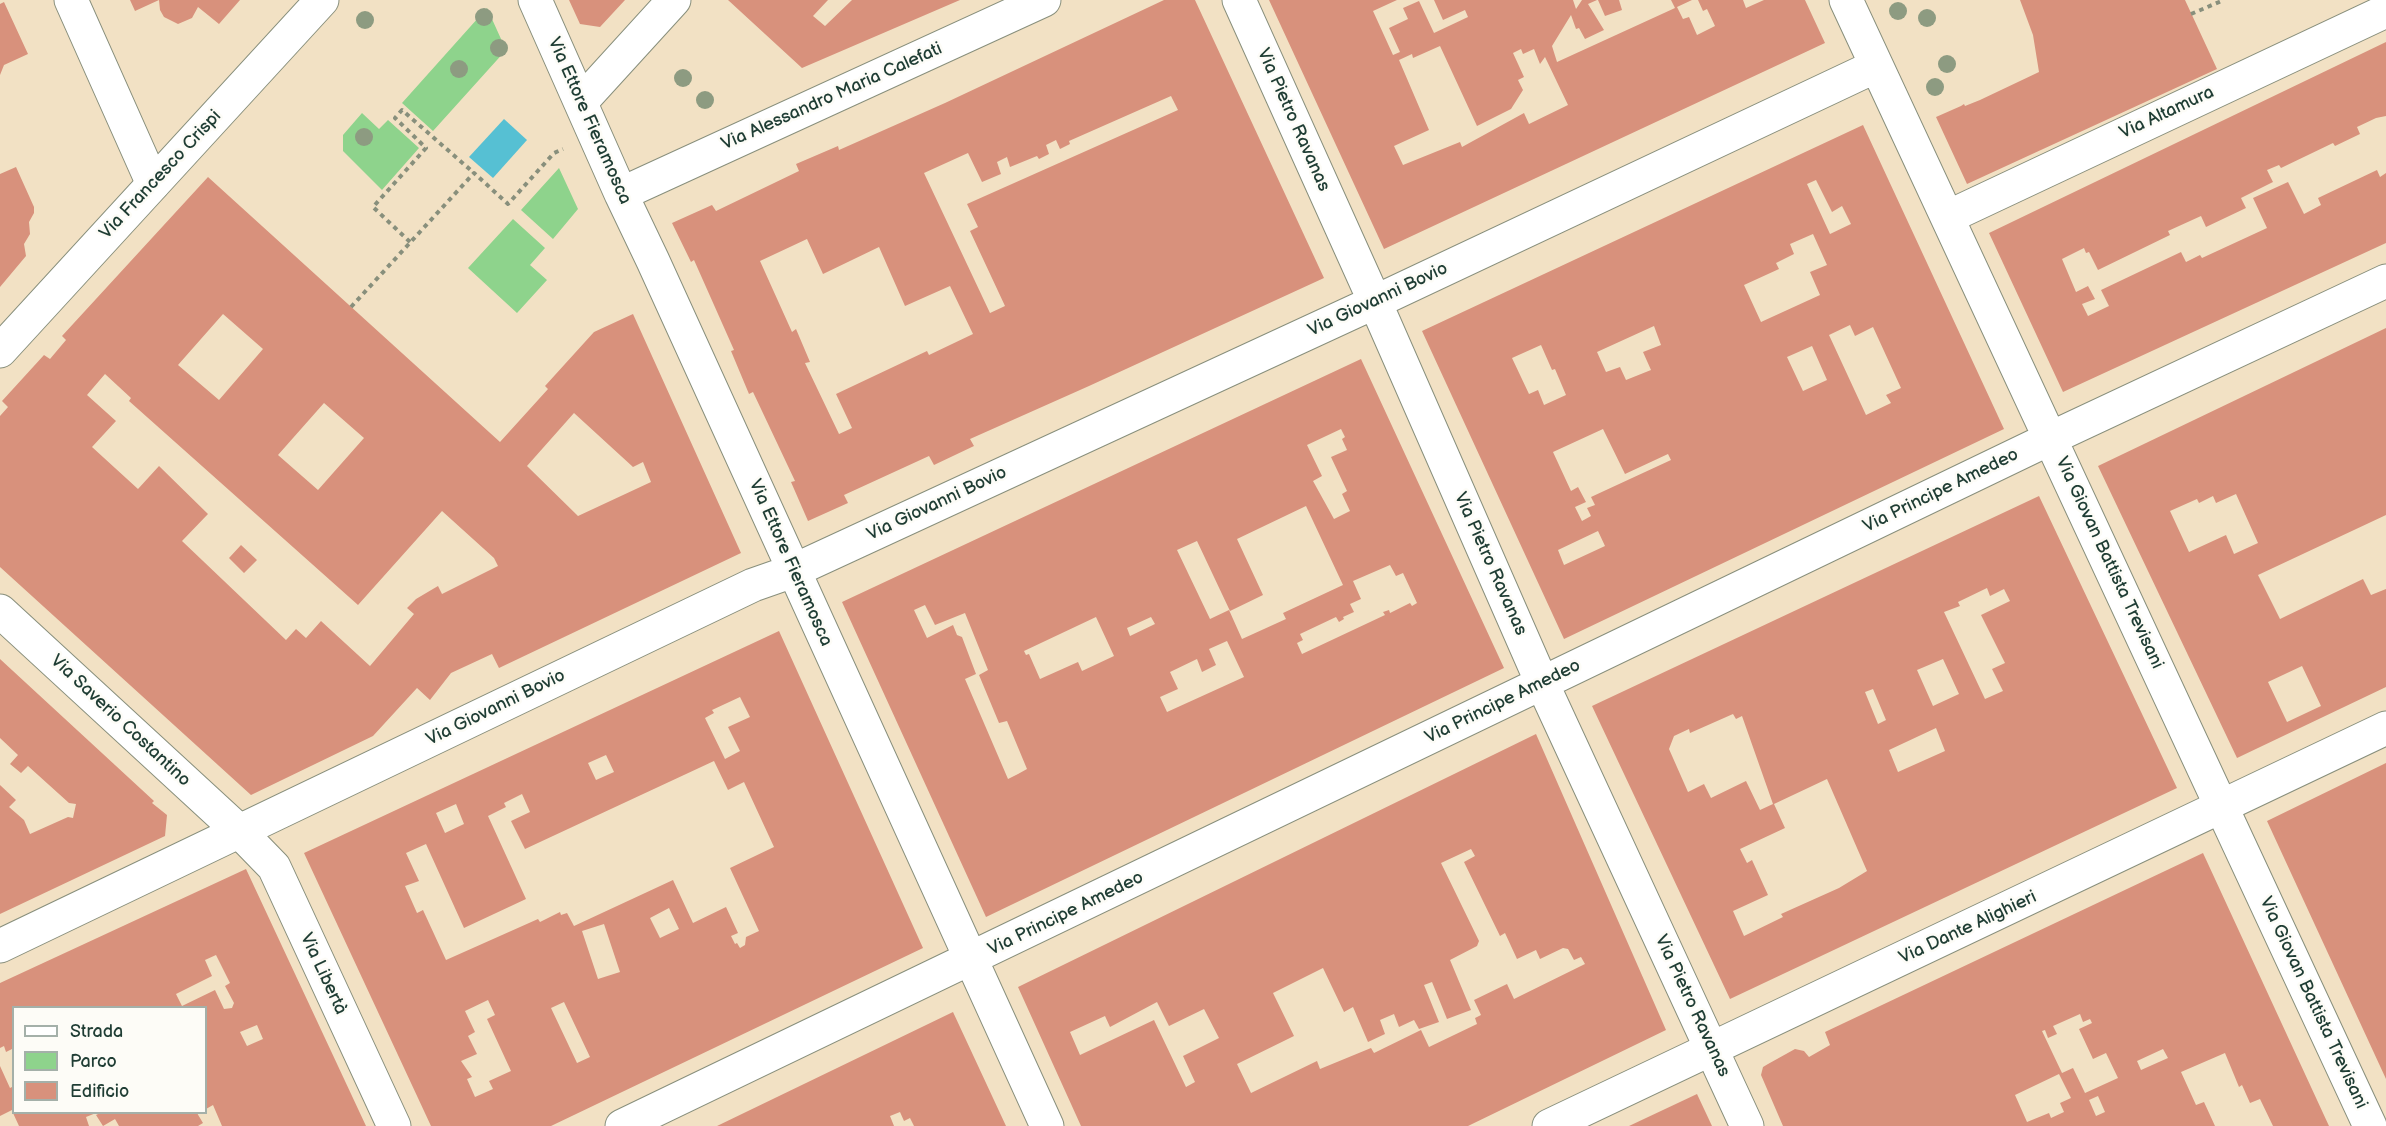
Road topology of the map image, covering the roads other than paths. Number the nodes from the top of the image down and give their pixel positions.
1 (71, 0) edge
2 (322, 0) edge
3 (535, 0) edge
4 (674, 0) edge
5 (1044, 0) edge
6 (1239, 0) edge
7 (1846, 0) edge
8 (2386, 10) edge
9 (1876, 66) junction
10 (581, 102) junction
11 (153, 184) junction
12 (621, 194) junction
13 (1948, 217) junction
14 (2386, 281) edge
15 (1375, 302) junction
16 (0, 351) edge
17 (2051, 438) junction
18 (794, 571) junction
19 (0, 611) edge
20 (1542, 683) junction
21 (2386, 728) edge
22 (2223, 807) junction
23 (239, 831) junction
24 (0, 946) edge
25 (971, 959) junction
26 (1711, 1049) junction
27 (394, 1126) edge
28 (622, 1126) edge
29 (1047, 1126) edge
30 (1549, 1126) edge
31 (1747, 1126) edge
32 (2370, 1126) edge

1 - 11 street
2 - 11 street, Via Francesco Crispi
3 - 10 street, Via Ettore Fieramosca
4 - 10 street
5 - 12 street, Via Alessandro Maria Calefati
6 - 15 street, Via Pietro Ravanas
7 - 9 street, Via Giovan Battista Trevisani
8 - 13 street, Via Altamura
9 - 13 street, Via Giovan Battista Trevisani
9 - 15 street, Via Giovanni Bovio
10 - 12 street, Via Ettore Fieramosca
11 - 16 street, Via Francesco Crispi
12 - 18 street, Via Ettore Fieramosca
13 - 17 street, Via Giovan Battista Trevisani
14 - 17 street, Via Principe Amedeo
15 - 18 street, Via Giovanni Bovio
15 - 20 street, Via Pietro Ravanas
17 - 20 street, Via Principe Amedeo
17 - 22 street, Via Giovan Battista Trevisani
18 - 23 street, Via Giovanni Bovio
18 - 25 street, Via Ettore Fieramosca
19 - 23 street, Via Saverio Costantino
20 - 25 street, Via Principe Amedeo
20 - 26 street, Via Pietro Ravanas
21 - 22 street, Via Dante Alighieri
22 - 26 street, Via Dante Alighieri
22 - 32 street, Via Giovan Battista Trevisani
23 - 24 street, Via Giovanni Bovio
23 - 27 street, Via Libertà
25 - 28 street, Via Principe Amedeo
25 - 29 street, Via Ettore Fieramosca
26 - 30 street, Via Dante Alighieri
26 - 31 street, Via Pietro Ravanas

